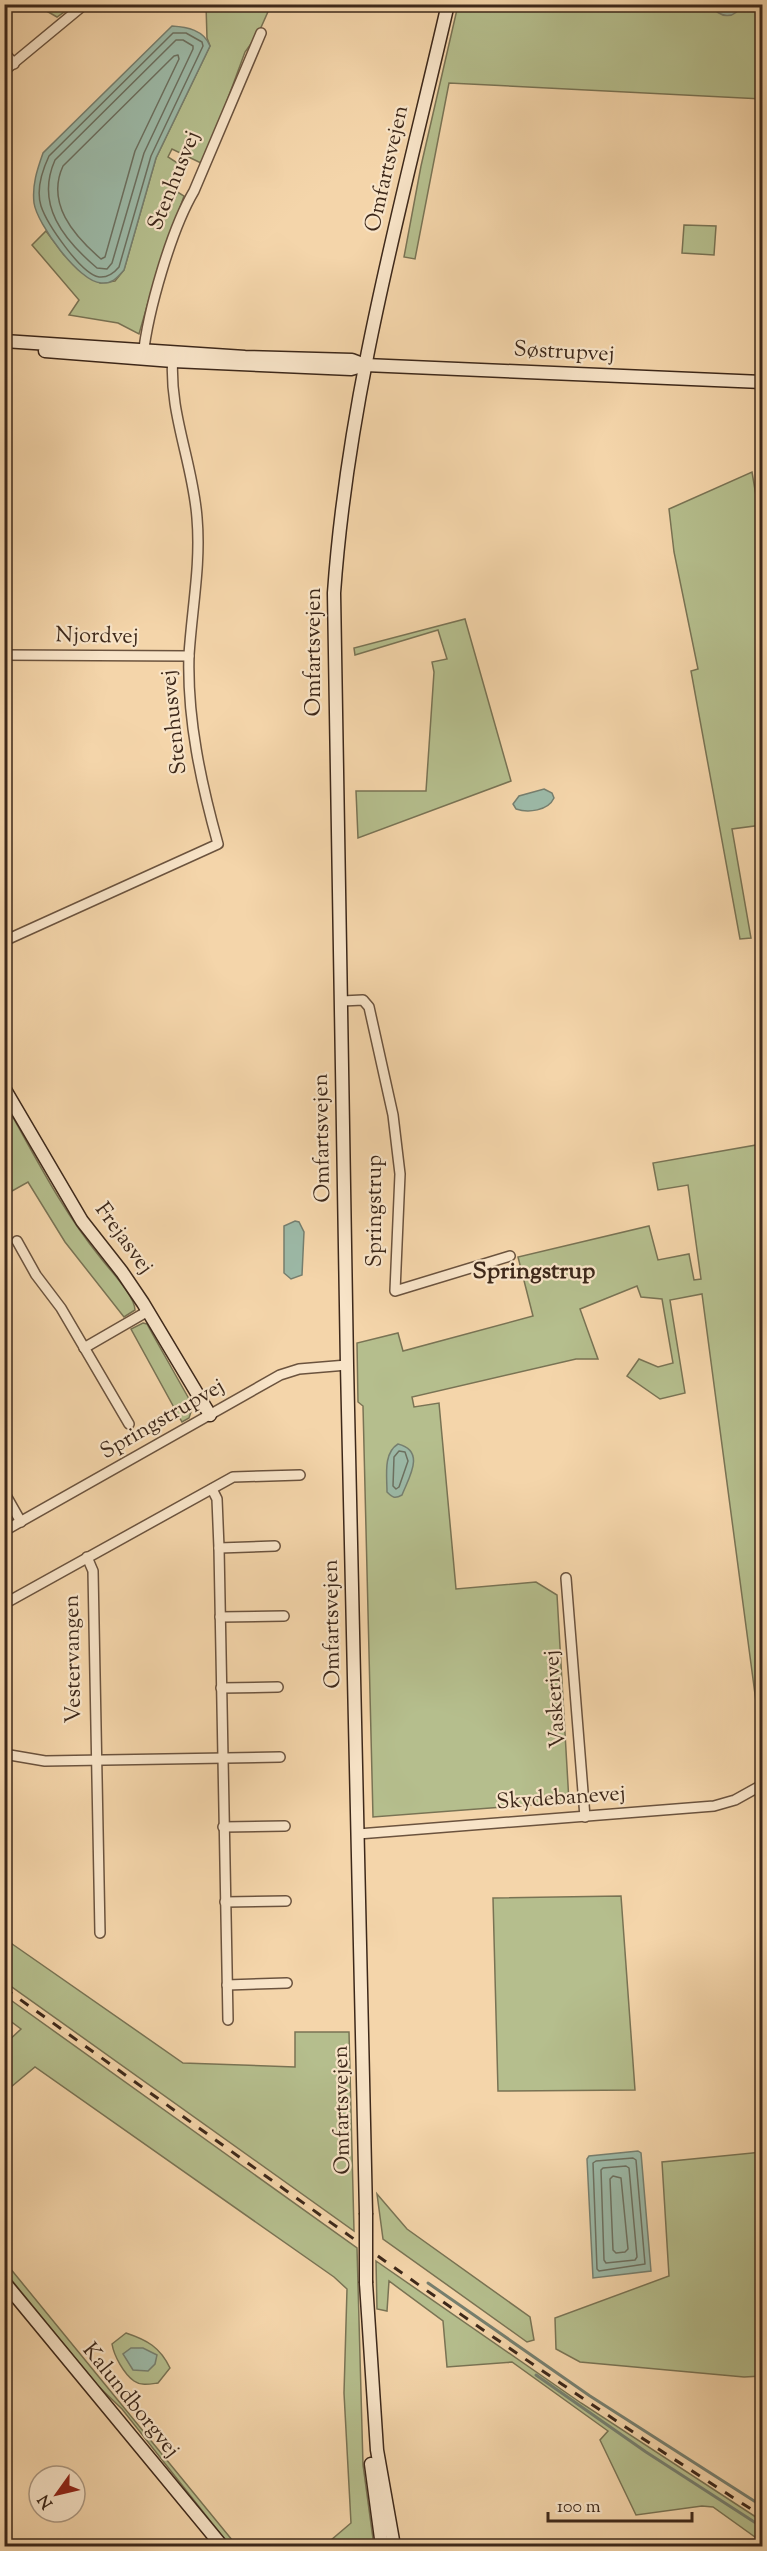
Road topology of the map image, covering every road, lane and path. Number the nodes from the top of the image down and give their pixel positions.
1 (85, 4) edge
2 (448, 4) edge
3 (261, 33) dead end
4 (4, 52) edge
5 (14, 64) junction
6 (4, 71) edge
7 (4, 341) edge
8 (4, 349) edge
9 (143, 354) junction
10 (173, 357) junction
11 (364, 365) junction
12 (762, 382) edge
13 (4, 655) edge
14 (189, 656) junction
15 (4, 941) edge
16 (342, 1001) junction
17 (4, 1088) edge
18 (8, 1103) edge
19 (17, 1241) dead end
20 (510, 1257) dead end
21 (148, 1311) junction
22 (84, 1348) junction
23 (347, 1365) junction
24 (210, 1415) junction
25 (129, 1424) dead end
26 (300, 1476) dead end
27 (212, 1489) junction
28 (4, 1492) edge
29 (21, 1522) junction
30 (4, 1531) edge
31 (274, 1546) dead end
32 (219, 1548) junction
33 (87, 1557) junction
34 (566, 1578) dead end
35 (4, 1604) edge
36 (284, 1616) dead end
37 (220, 1617) junction
38 (278, 1687) dead end
39 (221, 1688) junction
40 (4, 1754) edge
41 (280, 1757) dead end
42 (222, 1758) junction
43 (95, 1761) junction
44 (762, 1785) edge
45 (585, 1817) junction
46 (285, 1826) dead end
47 (223, 1827) junction
48 (358, 1834) junction
49 (286, 1901) dead end
50 (225, 1902) junction
51 (100, 1933) dead end
52 (287, 1983) dead end
53 (227, 1984) junction
54 (228, 2020) dead end
55 (4, 2282) edge
56 (366, 2283) junction
57 (222, 2547) edge
58 (382, 2547) edge
59 (394, 2547) edge

1 - 5 street
2 - 11 main road, Omfartsvejen
3 - 9 street, Stenhusvej
4 - 5 street
5 - 6 street
7 - 9 main road
8 - 9 main road
9 - 10 main road
10 - 11 main road
10 - 14 street, Stenhusvej
11 - 12 main road, Søstrupvej
11 - 16 main road, Omfartsvejen
13 - 14 street, Njordvej
14 - 15 street, Stenhusvej
16 - 20 street, Springstrup
16 - 23 main road, Omfartsvejen
17 - 18 main road, Frejasvej
18 - 21 main road, Frejasvej
19 - 22 street
21 - 22 street
21 - 24 main road, Frejasvej
22 - 25 street
23 - 24 street, Springstrupvej
23 - 48 main road, Omfartsvejen
24 - 29 street, Springstrupvej
26 - 27 street, Vestervangen
27 - 32 street
27 - 33 street, Vestervangen
28 - 29 street
29 - 30 street, Springstrupvej
31 - 32 street
32 - 37 street
33 - 35 street, Vestervangen
33 - 43 street, Vestervangen
34 - 45 street, Vaskerivej
36 - 37 street
37 - 39 street
38 - 39 street
39 - 42 street
40 - 43 street
41 - 42 street
42 - 43 street
42 - 47 street
43 - 51 street, Vestervangen
44 - 45 street, Skydebanevej
45 - 48 street, Skydebanevej
46 - 47 street
47 - 50 street
48 - 56 main road, Omfartsvejen, bridge
49 - 50 street
50 - 53 street
52 - 53 street
53 - 54 street
55 - 57 main road, Kalundborgvej
56 - 58 main road, Omfartsvejen
56 - 59 main road, Omfartsvejen

